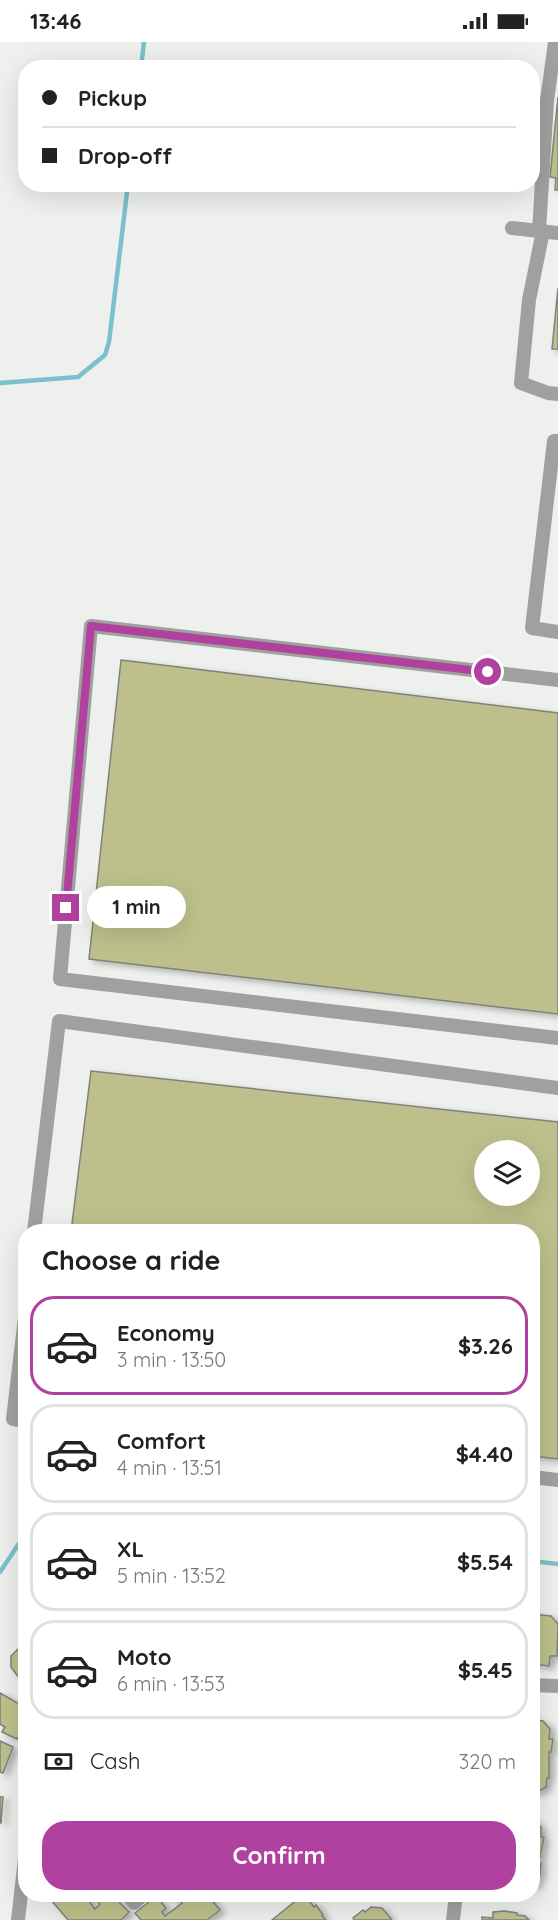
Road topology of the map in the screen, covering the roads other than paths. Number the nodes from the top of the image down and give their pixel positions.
1 (555, 42) edge
2 (512, 228) dead end
3 (541, 231) junction
4 (558, 233) edge
5 (558, 394) edge
6 (558, 441) edge
7 (558, 632) edge
8 (558, 680) edge
9 (558, 1038) edge
10 (558, 1088) edge
11 (35, 1224) edge
12 (18, 1377) edge
13 (18, 1419) edge
14 (540, 1478) edge
15 (558, 1480) edge
16 (540, 1685) edge
17 (558, 1686) edge
18 (20, 1902) edge
19 (455, 1902) edge
20 (18, 1920) edge
21 (453, 1920) edge

1 - 3 street
2 - 3 street
3 - 4 street
3 - 5 street
6 - 7 street
8 - 9 street
10 - 11 street
12 - 13 street
14 - 15 street
16 - 17 street
18 - 20 street
19 - 21 street

